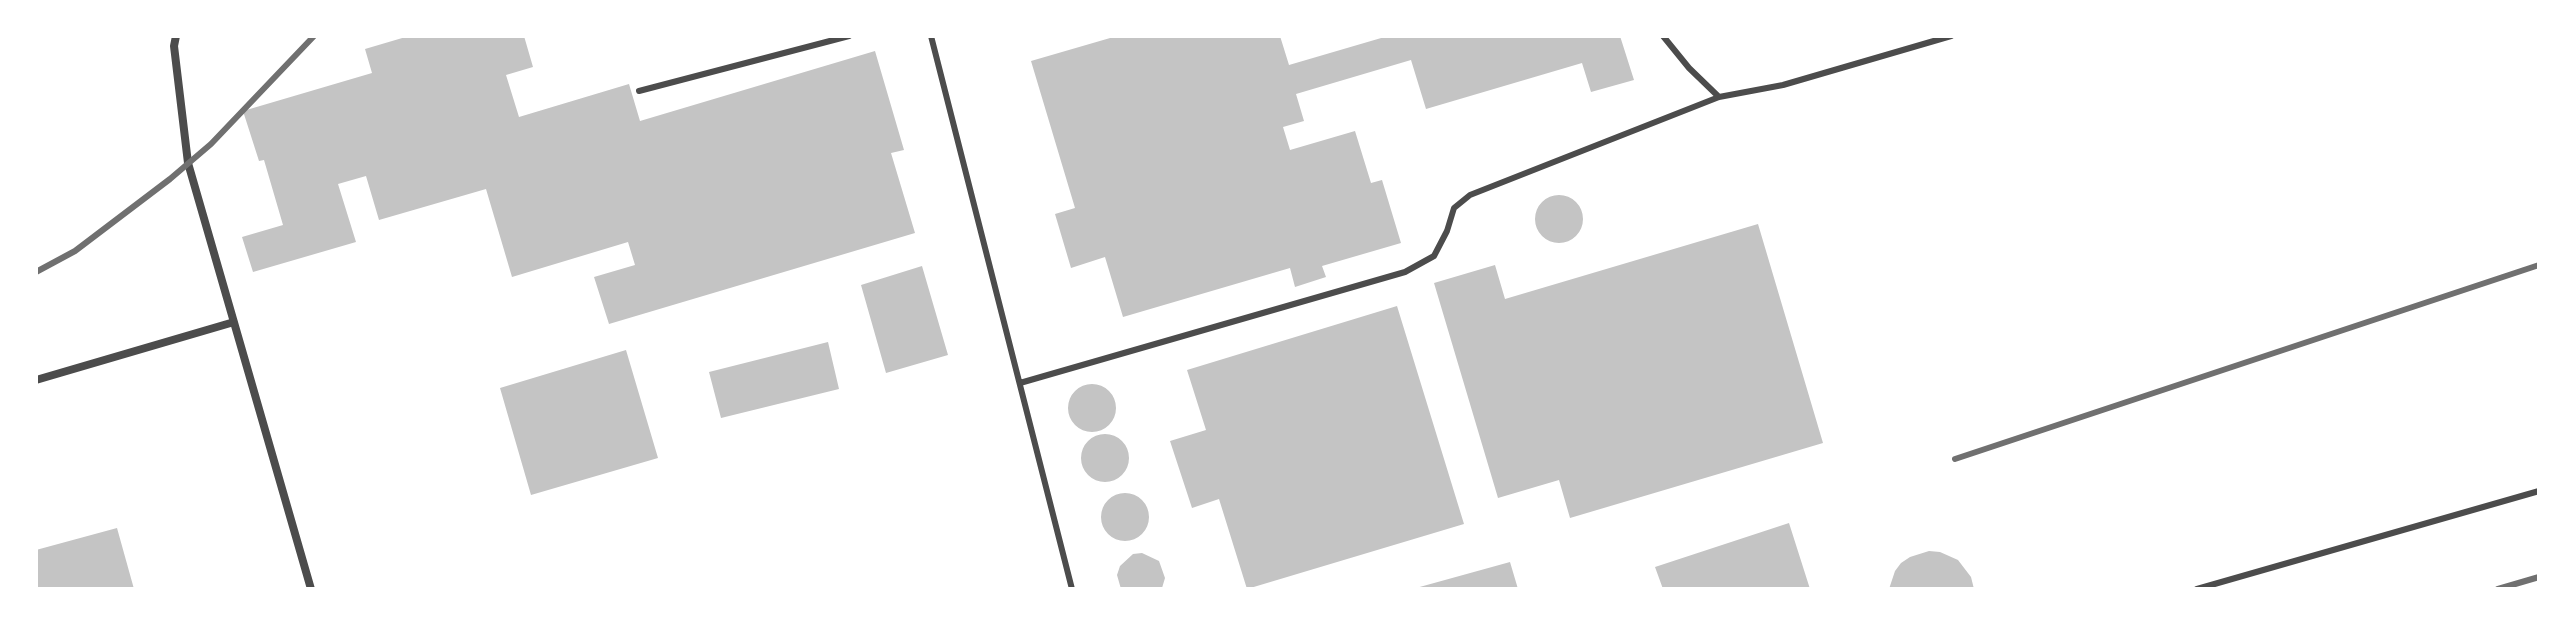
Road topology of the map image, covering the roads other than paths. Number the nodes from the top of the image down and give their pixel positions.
1 (176, 36) edge
2 (849, 36) edge
3 (931, 36) edge
4 (1663, 36) edge
5 (1951, 36) edge
6 (639, 91) dead end
7 (1719, 97) junction
8 (234, 322) junction
9 (36, 380) edge
10 (1020, 383) junction
11 (2539, 491) edge
12 (311, 589) edge
13 (1072, 589) edge
14 (2197, 589) edge

1 - 8 street
2 - 6 lane
3 - 10 lane
4 - 7 lane
5 - 7 lane
7 - 10 lane
8 - 9 street
8 - 12 street
10 - 13 lane
11 - 14 lane

